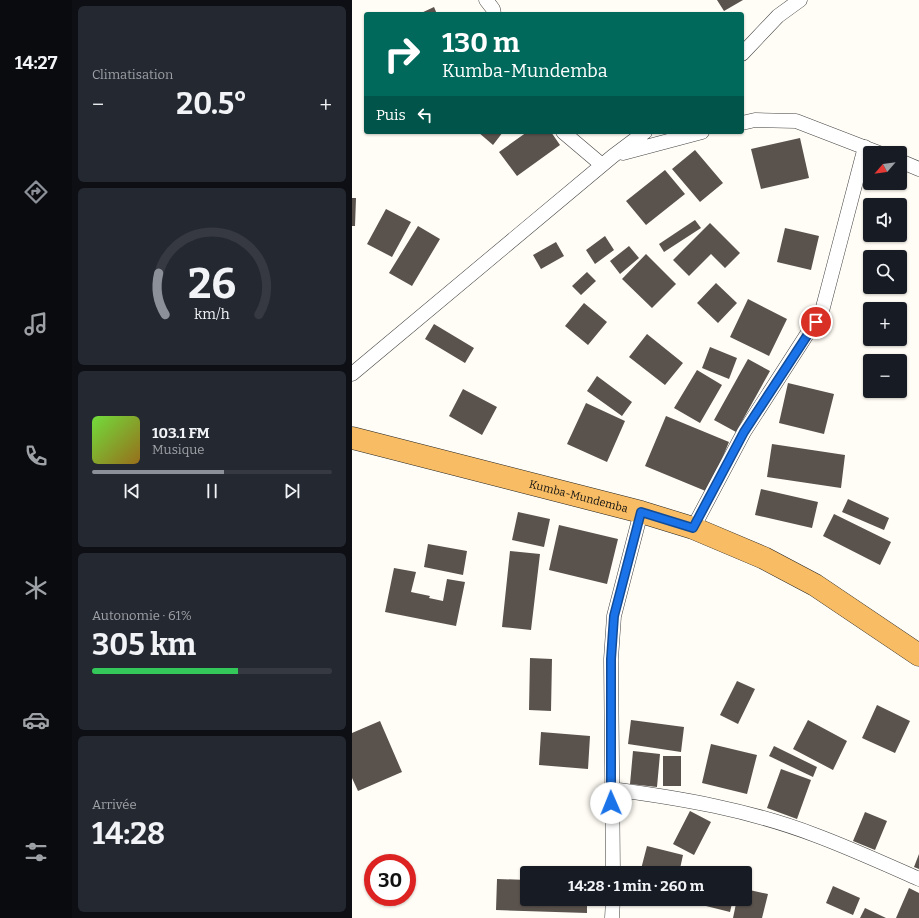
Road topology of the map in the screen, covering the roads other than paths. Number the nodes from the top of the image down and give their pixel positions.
1 (486, 0) edge
2 (800, 0) edge
3 (494, 12) edge
4 (744, 52) edge
5 (744, 123) edge
6 (565, 134) edge
7 (642, 134) edge
8 (695, 134) edge
9 (863, 146) edge
10 (863, 155) edge
11 (613, 156) junction
12 (907, 164) edge
13 (602, 165) junction
14 (919, 169) edge
15 (352, 374) edge
16 (352, 438) edge
17 (641, 512) junction
18 (693, 528) junction
19 (919, 655) edge
20 (611, 789) junction
21 (613, 866) edge
22 (919, 879) edge
23 (613, 906) edge
24 (612, 918) edge

1 - 3 street
2 - 4 street
5 - 9 street
6 - 13 street
7 - 11 street
8 - 11 street
10 - 18 street
11 - 13 street
12 - 14 street
13 - 15 street
16 - 17 highway, Kumba-Mundemba
17 - 18 highway, Kumba-Mundemba
17 - 20 street
18 - 19 highway, Kumba-Mundemba
20 - 21 street
20 - 22 street
23 - 24 street

